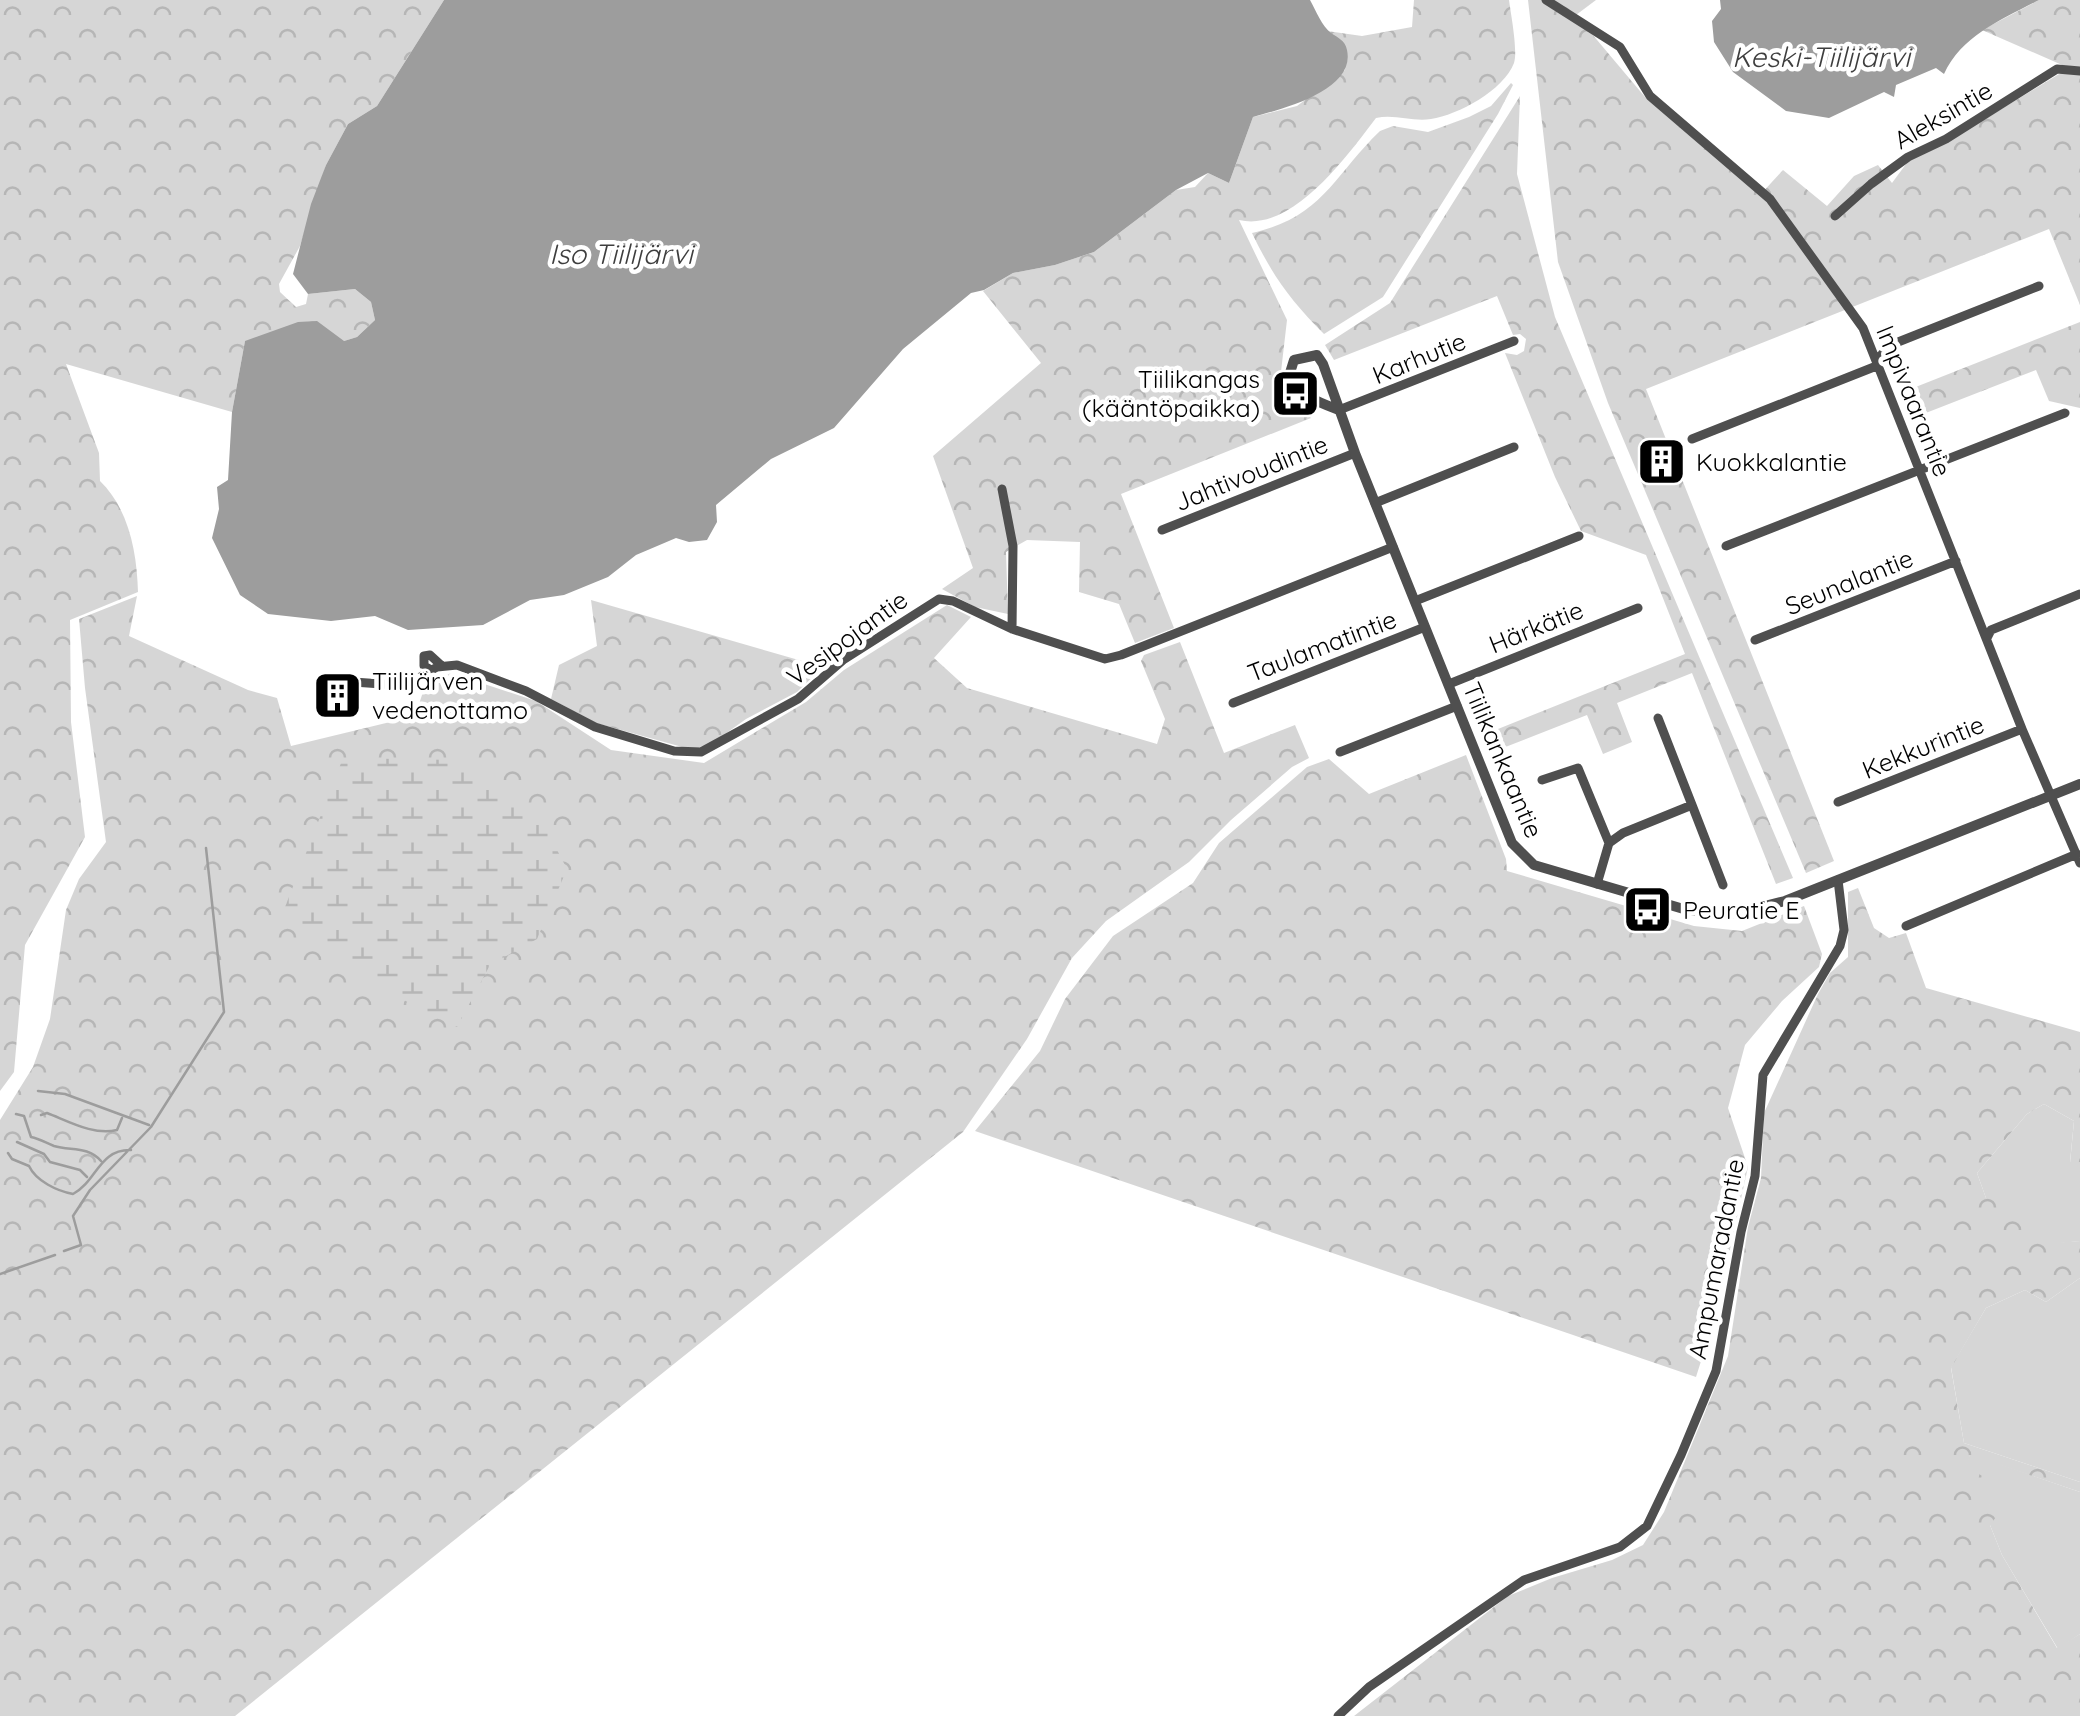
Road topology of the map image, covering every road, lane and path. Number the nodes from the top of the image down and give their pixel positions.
1 (1546, 0) edge
2 (2080, 71) edge
3 (1835, 216) dead end
4 (2039, 286) dead end
5 (1514, 342) dead end
6 (1878, 365) junction
7 (1339, 410) junction
8 (2065, 413) dead end
9 (1692, 440) dead end
10 (1514, 447) dead end
11 (1355, 453) junction
12 (1923, 468) junction
13 (1002, 489) dead end
14 (1375, 503) junction
15 (1162, 530) dead end
16 (1579, 536) dead end
17 (1726, 546) dead end
18 (1393, 547) junction
19 (1956, 561) junction
20 (2080, 594) edge
21 (1415, 602) junction
22 (1638, 608) dead end
23 (1425, 627) junction
24 (1012, 629) junction
25 (1987, 638) junction
26 (1756, 640) dead end
27 (442, 666) junction
28 (431, 670) junction
29 (325, 680) dead end
30 (1449, 684) junction
31 (1233, 703) dead end
32 (1457, 706) junction
33 (1658, 718) dead end
34 (2022, 729) junction
35 (1340, 752) dead end
36 (1542, 780) dead end
37 (2080, 784) edge
38 (2050, 796) junction
39 (1838, 802) dead end
40 (1692, 805) junction
41 (1608, 844) junction
42 (2078, 858) edge
43 (1838, 880) junction
44 (1597, 884) junction
45 (1724, 885) dead end
46 (1906, 926) dead end
47 (1338, 1716) edge

1 - 6 street, Impivaarantie
2 - 3 street, Aleksintie
4 - 6 street
5 - 7 street, Karhutie
6 - 9 street
6 - 12 street, Impivaarantie
7 - 7 street, Tiilikankaantie
7 - 11 street, Tiilikankaantie
8 - 12 street
10 - 14 street
11 - 14 street, Tiilikankaantie
11 - 15 street, Jahtivoudintie
12 - 17 street
12 - 19 street, Impivaarantie
13 - 24 street
14 - 18 street, Tiilikankaantie
16 - 21 street
18 - 21 street, Tiilikankaantie
18 - 24 street, Vesipojantie
19 - 25 street, Impivaarantie
19 - 26 street, Seunalantie
20 - 25 street
21 - 23 street, Tiilikankaantie
22 - 30 street, Härkätie
23 - 30 street, Tiilikankaantie
23 - 31 street, Taulamatintie
24 - 27 street, Vesipojantie
25 - 34 street, Impivaarantie
27 - 28 street
27 - 28 street
28 - 29 street
30 - 32 street, Tiilikankaantie
32 - 35 street
32 - 44 street, Tiilikankaantie
33 - 40 street
34 - 38 street, Impivaarantie
34 - 39 street, Kekkurintie
36 - 41 street
37 - 38 street, Tiilikankaantie
38 - 42 street, Impivaarantie
38 - 43 street, Tiilikankaantie
40 - 41 street
40 - 45 street
41 - 44 street
42 - 46 street
43 - 44 street, Tiilikankaantie
43 - 47 street, Ampumaradantie

